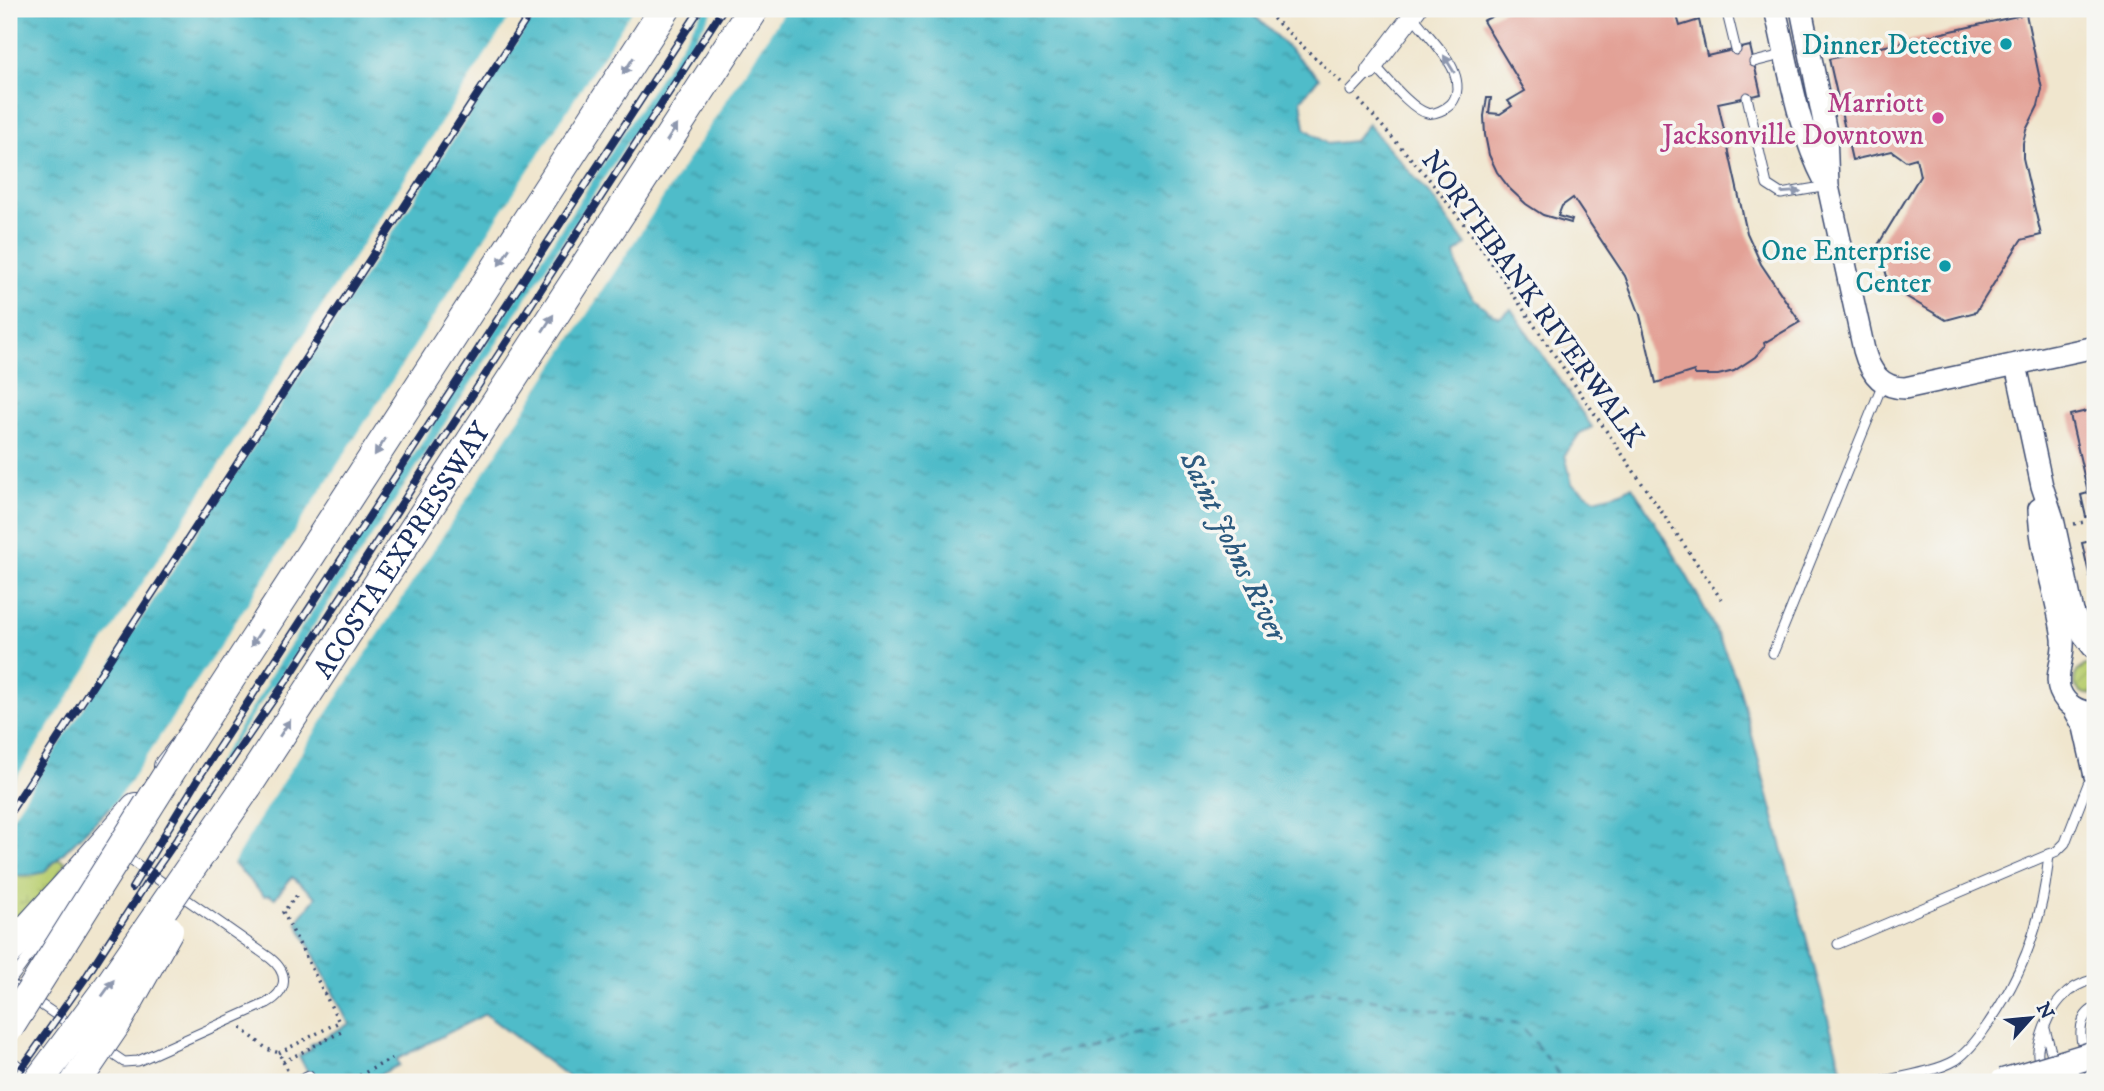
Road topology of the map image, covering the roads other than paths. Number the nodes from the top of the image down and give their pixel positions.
1 (666, 9) edge
2 (753, 9) edge
3 (1726, 9) edge
4 (1775, 9) edge
5 (1801, 9) edge
6 (1414, 12) edge
7 (1809, 49) junction
8 (1736, 50) dead end
9 (1786, 54) junction
10 (1754, 62) dead end
11 (1372, 68) junction
12 (1351, 91) road end
13 (1747, 97) dead end
14 (1828, 186) junction
15 (2095, 347) edge
16 (2016, 365) junction
17 (1883, 383) junction
18 (2042, 486) junction
19 (2094, 647) edge
20 (1773, 653) dead end
21 (2062, 663) junction
22 (2073, 707) junction
23 (2095, 712) edge
24 (186, 746) junction
25 (2095, 777) edge
26 (247, 786) junction
27 (2049, 854) junction
28 (83, 884) dead end
29 (69, 904) dead end
30 (1838, 944) dead end
31 (9, 950) edge
32 (2095, 979) edge
33 (9, 983) edge
34 (2095, 1008) edge
35 (9, 1027) edge
36 (2044, 1028) junction
37 (82, 1033) dead end
38 (2095, 1054) edge
39 (9, 1072) edge
40 (309, 1076) dead end
41 (23, 1082) edge
42 (38, 1082) edge
43 (65, 1082) edge
44 (76, 1082) edge
45 (294, 1082) edge
46 (1879, 1082) edge
47 (2003, 1082) edge
48 (2044, 1082) edge
49 (2059, 1082) edge
50 (2093, 1082) edge

1 -> 24 highway
26 -> 2 highway, ACOSTA EXPRESSWAY
3 - 8 lane
4 - 9 street
5 - 7 street
6 - 11 street
11 -> 6 lane
7 - 9 street
7 - 14 street
9 - 10 lane
9 - 14 street
11 - 12 lane
13 -> 14 lane
14 - 17 street
15 - 16 street
16 - 17 street
16 - 18 street
17 - 20 lane
18 - 19 street
18 - 21 street
19 - 21 street
21 - 22 street
22 - 23 street
22 - 25 street
24 - 31 highway, bridge
24 - 35 highway, bridge
25 - 27 lane
42 -> 26 highway, ACOSTA EXPRESSWAY, bridge
26 - 44 highway, bridge
27 - 30 lane
27 - 46 lane
28 - 43 lane
29 - 33 lane
32 - 36 lane
33 - 37 lane
34 - 50 lane
36 - 48 lane
36 - 49 lane
38 - 47 main road, bridge
39 - 41 highway
40 - 45 lane

